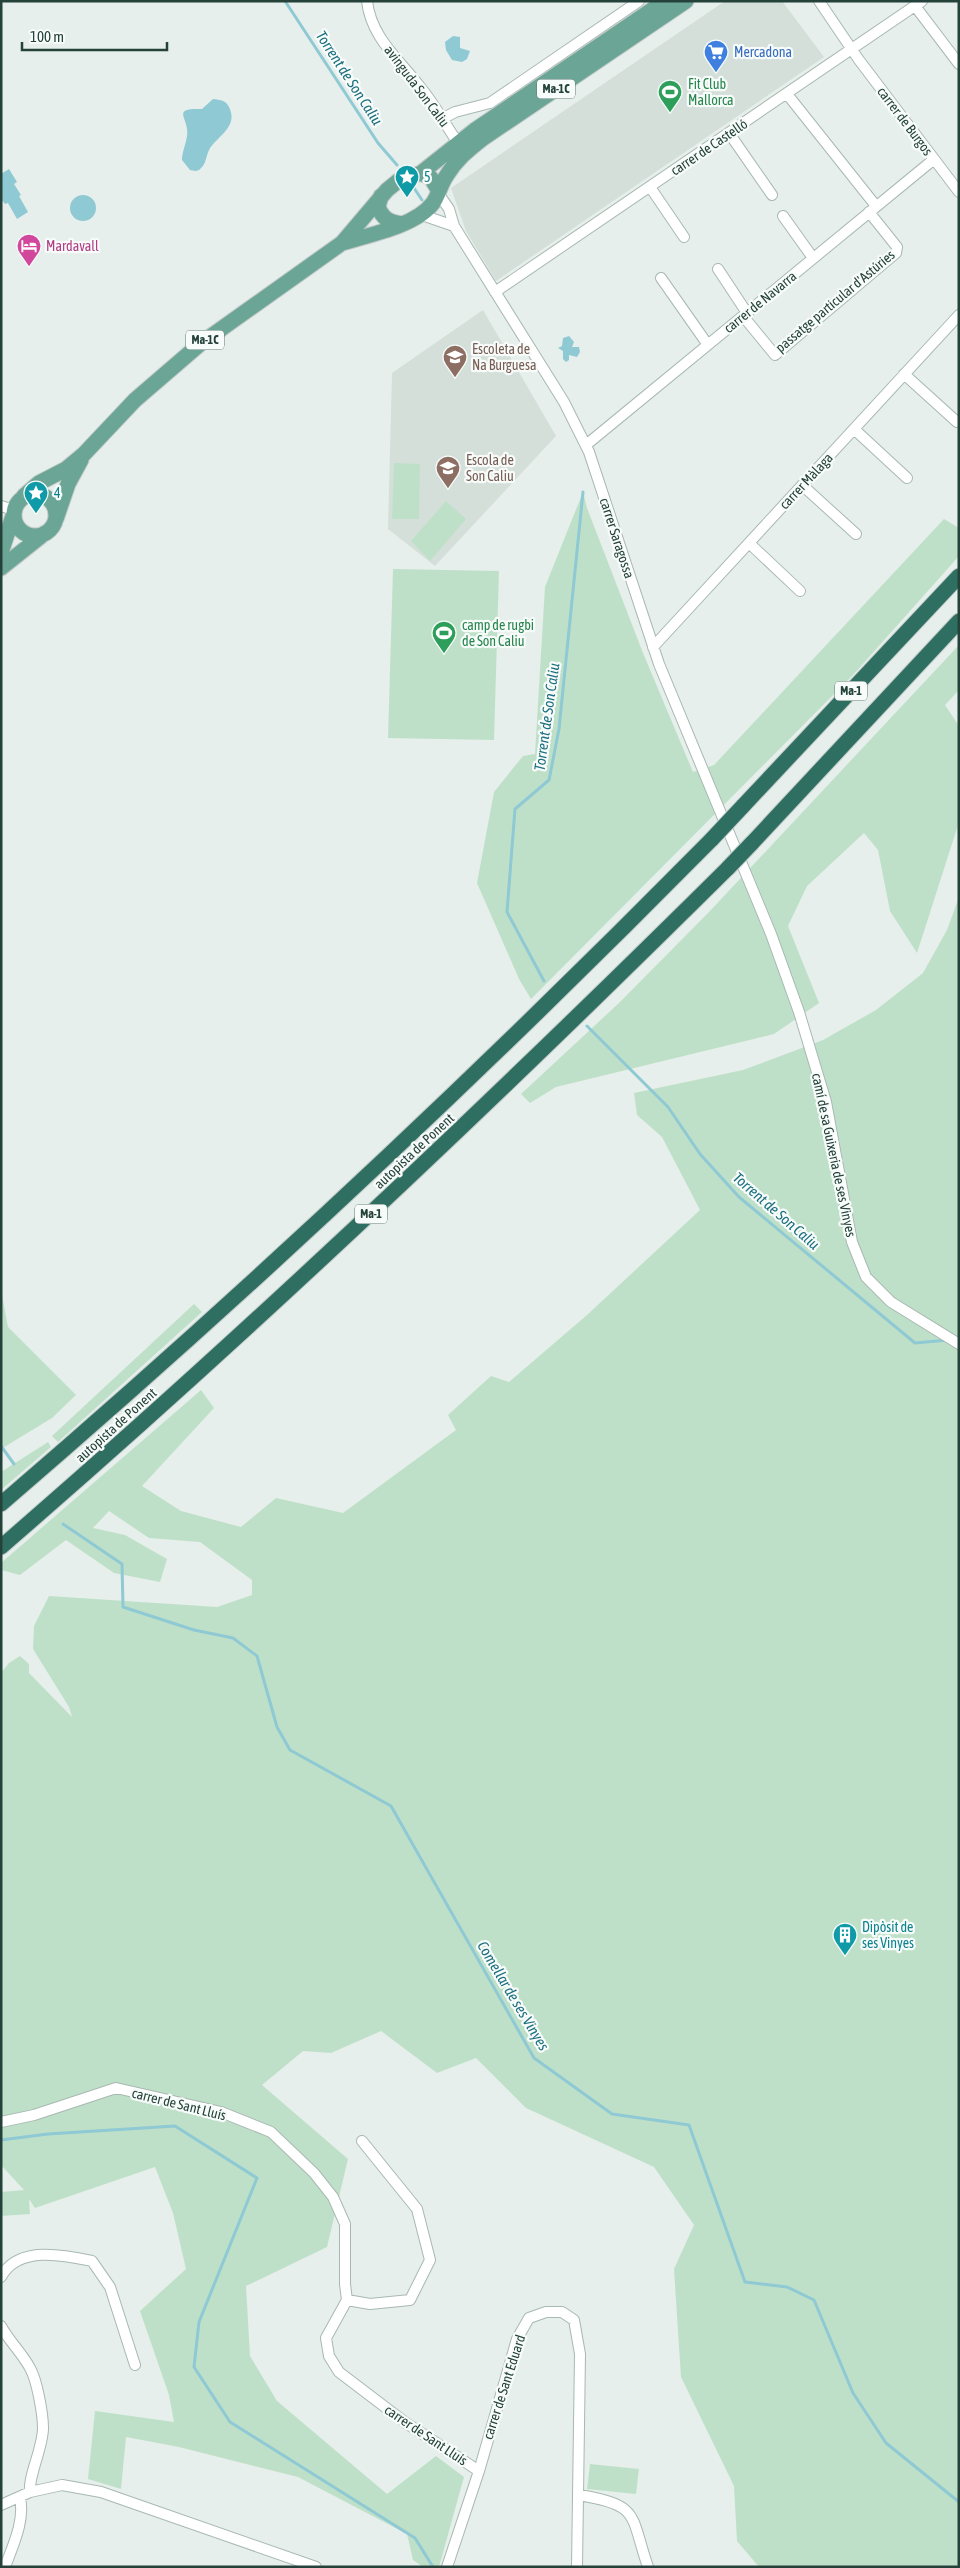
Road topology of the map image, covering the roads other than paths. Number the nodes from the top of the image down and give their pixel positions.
1 (367, 1) edge
2 (639, 1) edge
3 (665, 1) edge
4 (686, 1) edge
5 (819, 1) edge
6 (918, 4) edge
7 (852, 50) junction
8 (959, 64) edge
9 (787, 94) junction
10 (444, 118) junction
11 (729, 133) junction
12 (458, 142) junction
13 (933, 160) junction
14 (421, 173) junction
15 (650, 187) junction
16 (438, 192) junction
17 (959, 192) edge
18 (772, 195) dead end
19 (381, 196) junction
20 (873, 209) junction
21 (419, 214) junction
22 (783, 216) dead end
23 (402, 224) junction
24 (454, 226) junction
25 (684, 237) dead end
26 (342, 243) junction
27 (813, 258) junction
28 (718, 269) dead end
29 (661, 278) dead end
30 (496, 292) junction
31 (745, 315) junction
32 (959, 315) edge
33 (708, 345) junction
34 (904, 374) junction
35 (958, 422) dead end
36 (854, 429) junction
37 (586, 445) junction
38 (84, 454) junction
39 (907, 478) dead end
40 (802, 485) junction
41 (24, 496) junction
42 (9, 511) edge
43 (51, 526) junction
44 (856, 534) dead end
45 (749, 543) junction
46 (1, 553) edge
47 (1, 568) edge
48 (959, 576) edge
49 (800, 591) dead end
50 (959, 621) edge
51 (653, 647) junction
52 (744, 868) joint
53 (959, 1344) edge
54 (1, 1504) edge
55 (1, 1547) edge
56 (1, 2122) edge
57 (362, 2141) dead end
58 (1, 2277) edge
59 (348, 2300) junction
60 (1, 2326) edge
61 (135, 2365) dead end
62 (480, 2471) junction
63 (30, 2492) junction
64 (579, 2495) junction
65 (20, 2498) junction
66 (1, 2505) edge
67 (5, 2567) edge
68 (316, 2567) edge
69 (447, 2567) edge
70 (577, 2567) edge
71 (648, 2567) edge

1 - 10 street, avinguda Son Caliu
2 - 10 street
3 - 12 main road, Ma-1C
4 - 16 main road, Ma-1C
5 - 7 street, carrer de Burgos
6 - 7 street, carrer de Castelló
6 - 8 street
7 - 9 street, carrer de Castelló
7 - 13 street, carrer de Burgos
9 - 11 street, carrer de Castelló
9 - 20 street
10 - 12 street, avinguda Son Caliu
11 - 15 street, carrer de Castelló
11 - 18 street
12 - 14 main road, Ma-1C
13 - 17 street, carrer de Burgos
13 - 20 street, carrer de Navarra
14 - 16 main road
14 - 19 main road, Ma-1C
15 - 25 street
15 - 30 street, carrer de Castelló
16 - 21 main road, Ma-1C
16 - 24 street, carrer Saragossa
19 - 23 main road
19 - 26 main road, Ma-1C
20 - 27 street, carrer de Navarra
20 - 31 street, passatge particular d'Astúries
21 - 23 main road, Ma-1C
21 - 24 street
22 - 27 street
23 - 26 main road, Ma-1C
24 - 30 street, carrer Saragossa
26 - 38 main road, Ma-1C
27 - 31 street, carrer de Navarra
28 - 31 street
29 - 33 street
30 - 37 street, carrer Saragossa
31 - 33 street, carrer de Navarra
32 - 34 street, carrer Màlaga
33 - 37 street, carrer de Navarra
34 - 35 street
34 - 36 street, carrer Màlaga
36 - 39 street
36 - 40 street, carrer Màlaga
37 - 51 street, carrer Saragossa
38 - 41 main road, Ma-1C
38 - 43 main road, Ma-1C
40 - 44 street
40 - 45 street, carrer Màlaga
41 - 42 main road, Ma-1C
41 - 43 main road
42 - 43 main road
42 - 46 main road, Ma-1C
43 - 47 main road
45 - 49 street
45 - 51 street, carrer Màlaga
48 - 54 highway, autopista de Ponent / Ma-1, bridge
50 - 55 highway, autopista de Ponent / Ma-1, bridge
51 - 52 street, carrer Saragossa
52 - 53 street, camí de sa Guixeria de ses Vinyes
56 - 59 street, carrer de Sant Lluís
57 - 59 street
58 - 61 street
59 - 62 street, carrer de Sant Lluís
60 - 63 street
62 - 64 street, carrer de Sant Eduard
62 - 69 street, carrer de Sant Eduard
63 - 65 street
63 - 68 street
64 - 70 street, carrer de Sant Eduard
64 - 71 street
65 - 66 street
65 - 67 street

